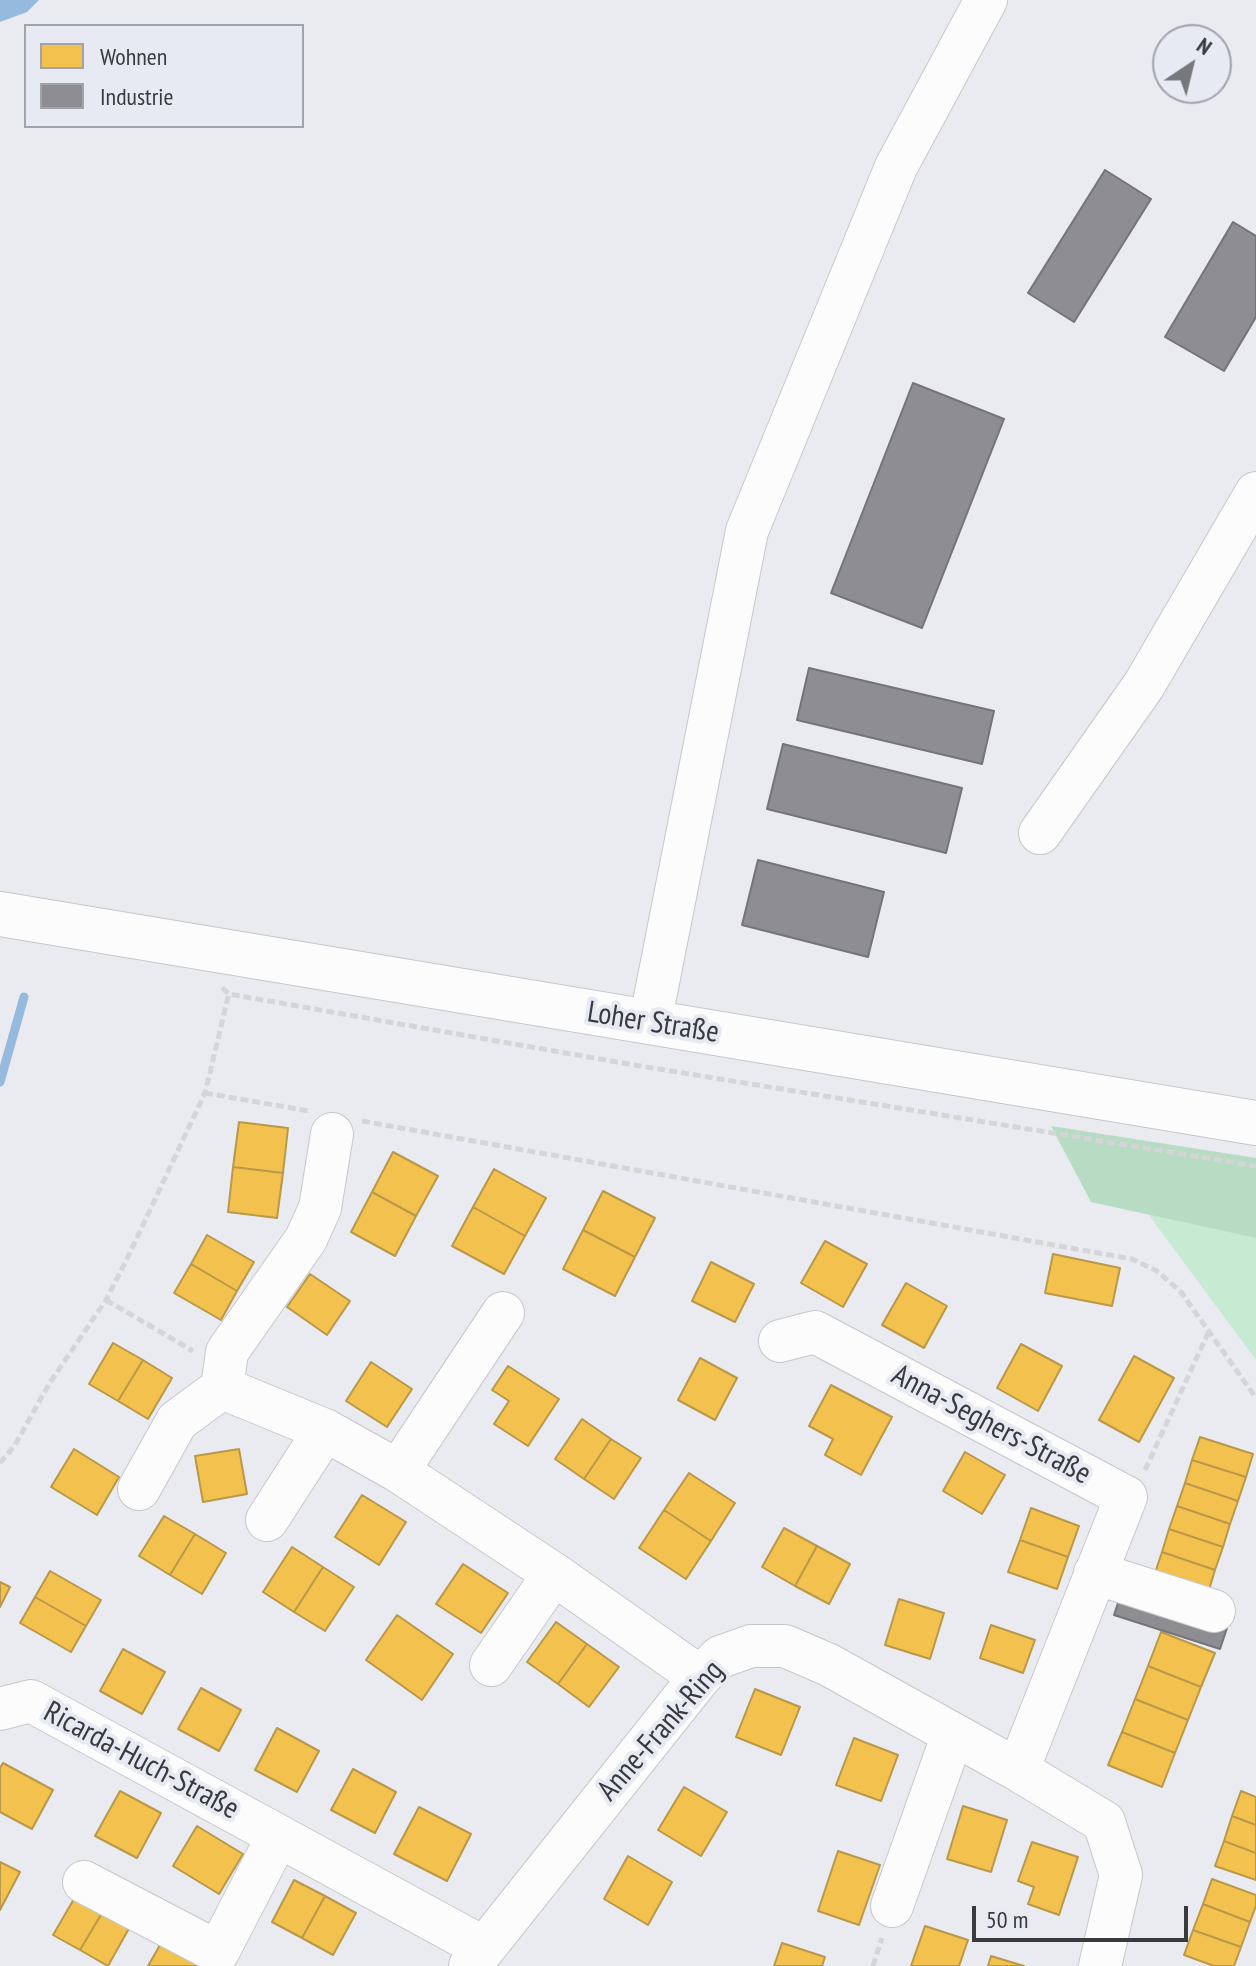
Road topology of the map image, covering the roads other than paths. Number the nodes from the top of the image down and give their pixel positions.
1 (986, 0) edge
2 (1256, 493) edge
3 (1040, 833) dead end
4 (0, 914) edge
5 (650, 1023) junction
6 (336, 1122) road end
7 (1256, 1123) edge
8 (503, 1313) dead end
9 (780, 1341) dead end
10 (222, 1388) junction
11 (325, 1430) junction
12 (398, 1471) junction
13 (139, 1489) dead end
14 (267, 1520) dead end
15 (1095, 1573) junction
16 (554, 1574) junction
17 (1214, 1611) dead end
18 (491, 1665) dead end
19 (700, 1677) junction
20 (0, 1709) edge
21 (953, 1734) junction
22 (1018, 1770) junction
23 (278, 1836) junction
24 (84, 1882) dead end
25 (892, 1906) dead end
26 (477, 1957) edge
27 (1112, 1963) edge

1 - 5 street
2 - 3 street
4 - 5 main road, Loher Straße
5 - 7 main road, Loher Straße
6 - 10 street
8 - 12 street
9 - 15 street, Anna-Seghers-Straße
10 - 11 street
10 - 13 street
11 - 12 street
11 - 14 street
12 - 16 street
15 - 17 street
15 - 22 street, Anna-Seghers-Straße
16 - 18 street
16 - 19 street
19 - 21 street, Anne-Frank-Ring
19 - 26 street, Anne-Frank-Ring
20 - 23 street, Ricarda-Huch-Straße
21 - 22 street, Anne-Frank-Ring
21 - 25 street
22 - 27 street, Anne-Frank-Ring
23 - 24 street
23 - 26 street, Ricarda-Huch-Straße

